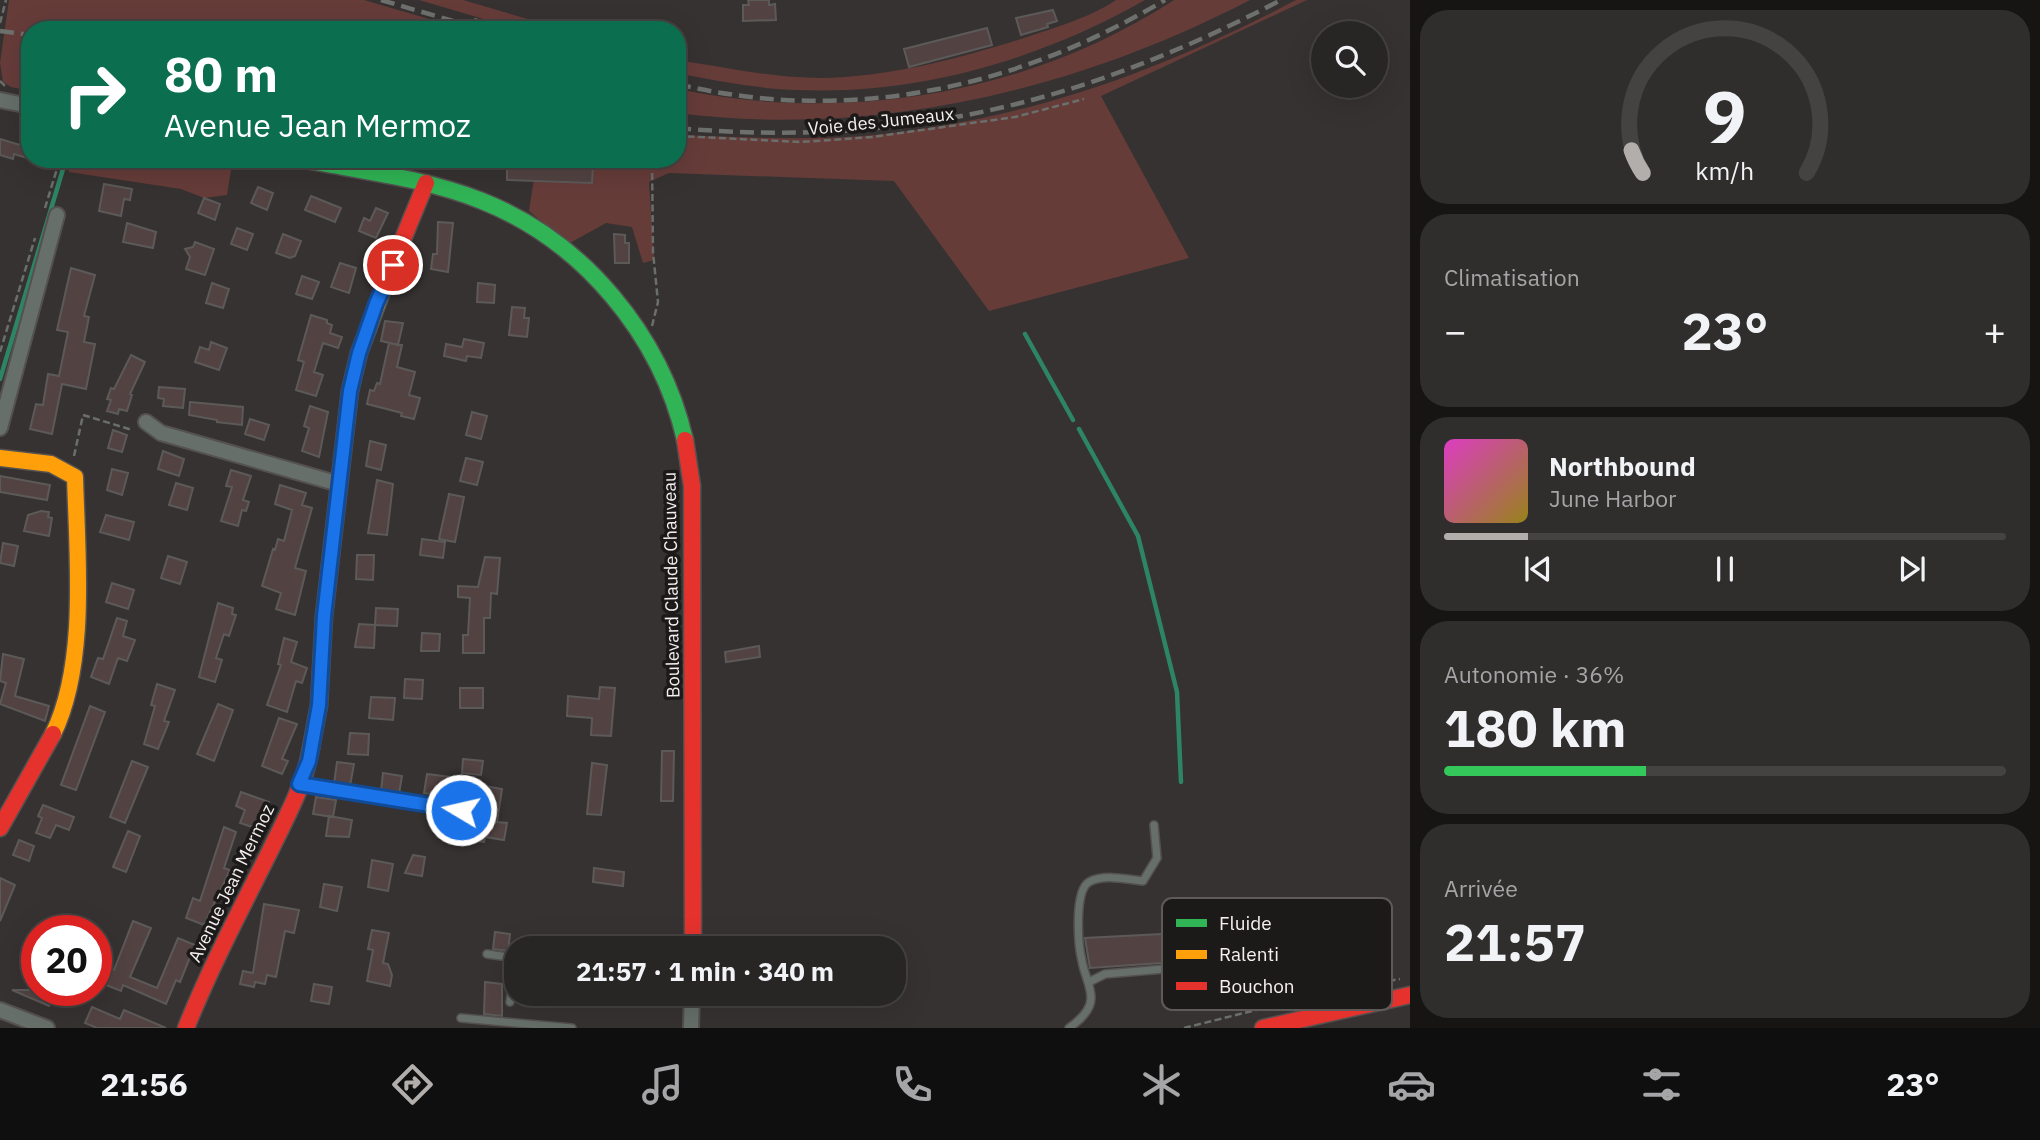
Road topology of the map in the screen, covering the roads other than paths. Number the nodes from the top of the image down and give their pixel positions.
1 (0, 100) edge
2 (21, 104) edge
3 (347, 168) edge
4 (426, 183) junction
5 (57, 215) dead end
6 (146, 422) road end
7 (0, 428) edge
8 (0, 458) edge
9 (339, 484) junction
10 (299, 784) junction
11 (461, 810) dead end
12 (1154, 825) dead end
13 (0, 828) edge
14 (693, 936) edge
15 (486, 954) dead end
16 (504, 956) edge
17 (1162, 969) edge
18 (1089, 982) junction
19 (1410, 995) edge
20 (1392, 999) edge
21 (692, 1006) edge
22 (0, 1010) edge
23 (1343, 1010) edge
24 (461, 1018) dead end
25 (47, 1028) edge
26 (186, 1028) edge
27 (572, 1028) edge
28 (691, 1028) edge
29 (1069, 1028) edge
30 (1263, 1028) edge

1 - 2 street
3 - 4 street, Boulevard Claude Chauveau
4 - 9 street, Avenue Jean Mermoz
4 - 14 street, Boulevard Claude Chauveau
5 - 7 street
6 - 9 street
8 - 13 street
9 - 10 street, Avenue Jean Mermoz
10 - 11 lane
10 - 26 street, Avenue Jean Mermoz
12 - 18 lane
15 - 16 lane
17 - 18 lane
18 - 29 lane
19 - 20 street
21 - 28 street
22 - 25 street
23 - 30 street
24 - 27 lane

